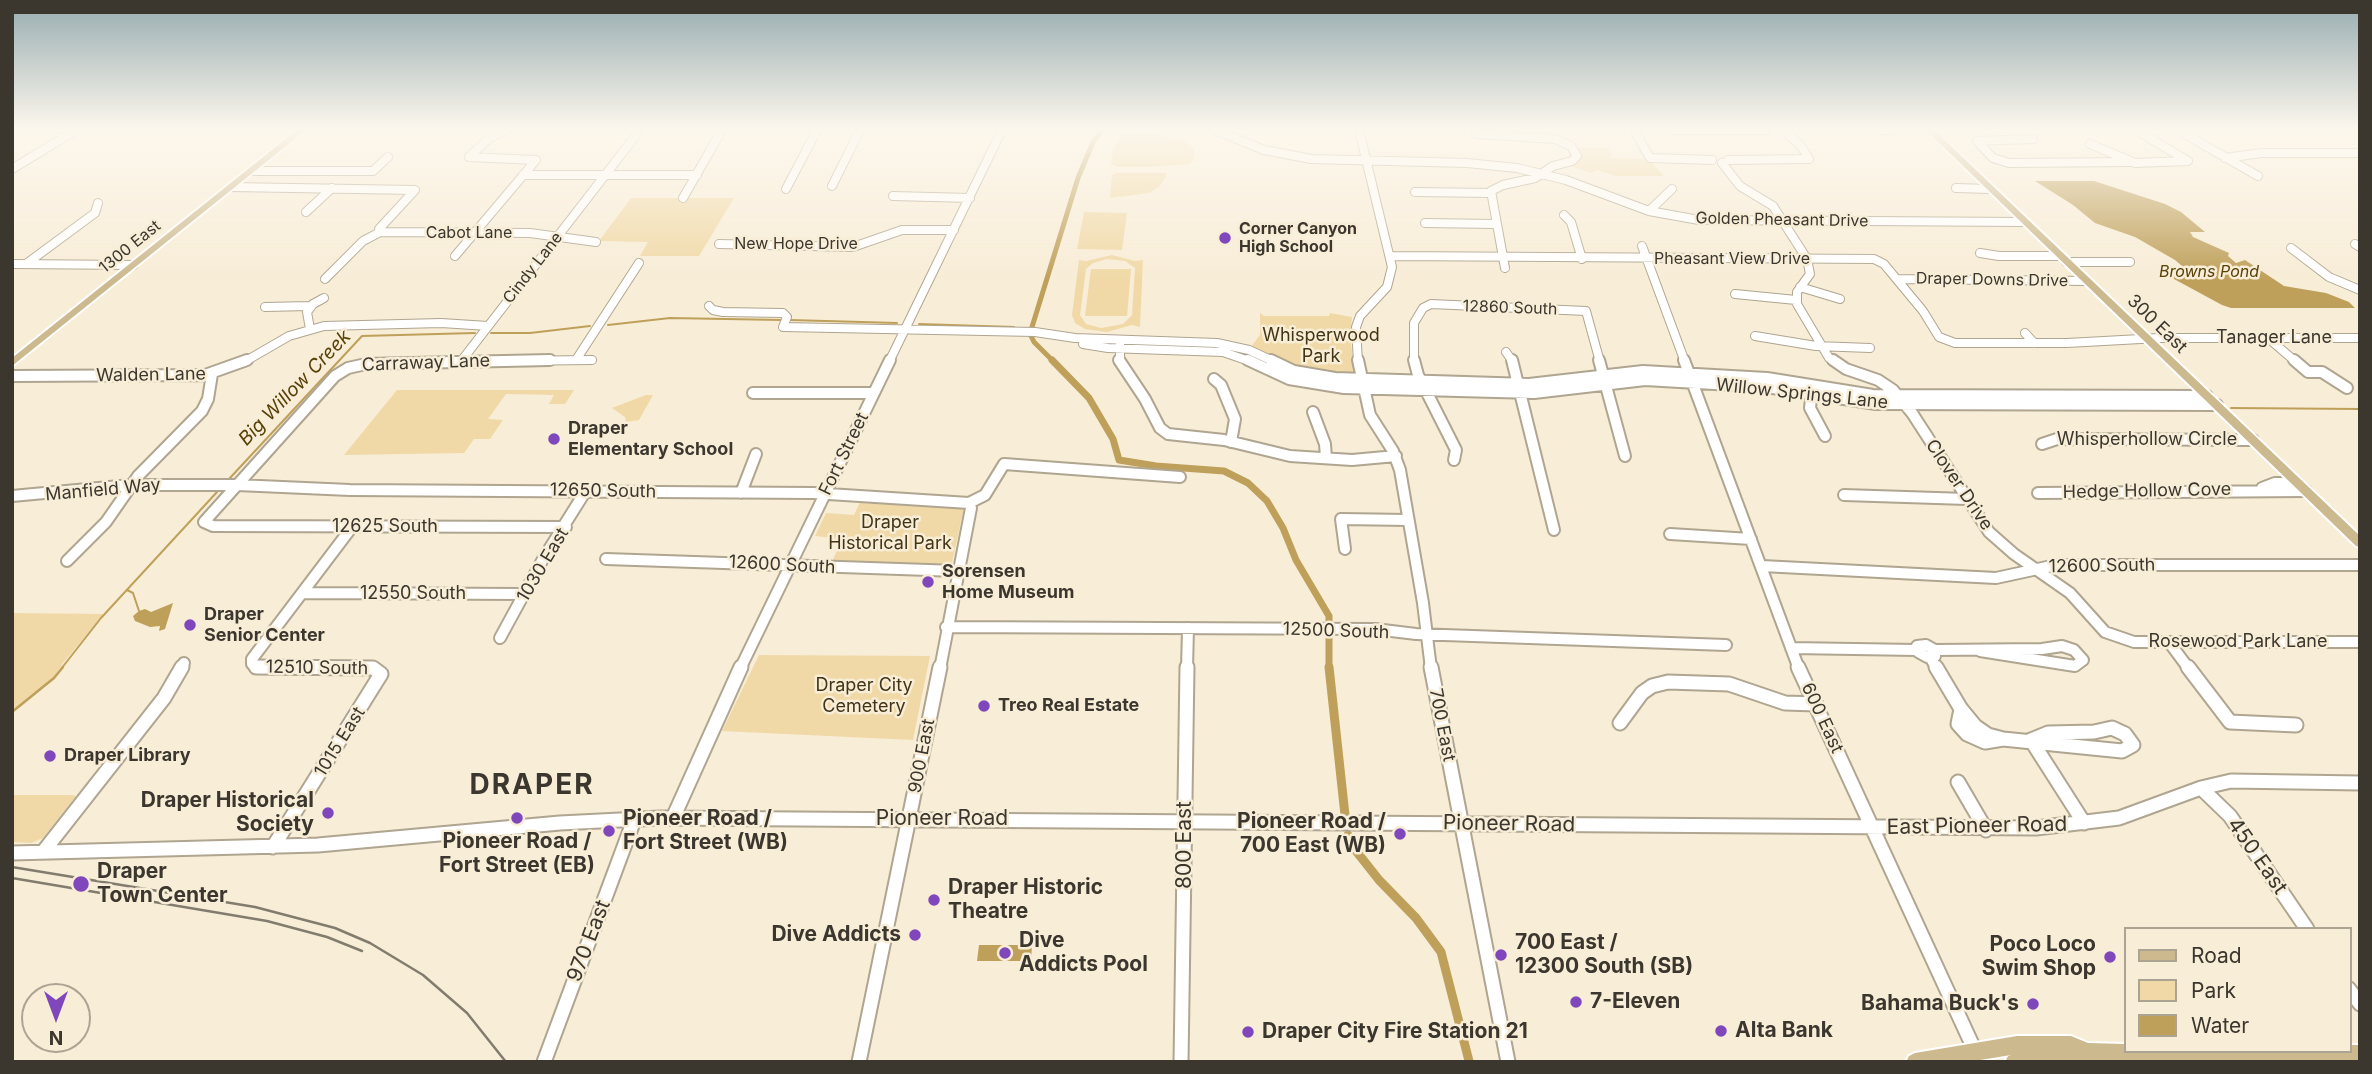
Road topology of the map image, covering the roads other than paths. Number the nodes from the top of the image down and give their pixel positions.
1 (240, 180) edge
2 (518, 180) edge
3 (601, 180) edge
4 (694, 180) edge
5 (791, 180) edge
6 (835, 180) edge
7 (979, 180) edge
8 (1371, 180) edge
9 (1526, 180) edge
10 (1562, 180) edge
11 (1735, 180) edge
12 (1982, 180) edge
13 (231, 187) junction
14 (832, 187) dead end
15 (332, 188) junction
16 (1956, 188) dead end
17 (1990, 188) junction
18 (786, 189) dead end
19 (1672, 189) dead end
20 (1767, 191) dead end
21 (1415, 192) dead end
22 (1490, 192) junction
23 (1755, 195) junction
24 (893, 196) dead end
25 (683, 198) dead end
26 (970, 198) junction
27 (98, 203) dead end
28 (1649, 211) junction
29 (306, 212) dead end
30 (1564, 215) dead end
31 (1783, 222) junction
32 (2025, 222) junction
33 (1425, 223) dead end
34 (1496, 223) junction
35 (954, 230) junction
36 (380, 232) junction
37 (472, 233) junction
38 (557, 237) junction
39 (596, 242) dead end
40 (719, 244) dead end
41 (1642, 246) dead end
42 (2291, 248) dead end
43 (1980, 254) dead end
44 (2123, 255) dead end
45 (454, 256) dead end
46 (1390, 256) junction
47 (1502, 256) junction
48 (1578, 259) junction
49 (1647, 259) junction
50 (1807, 259) junction
51 (2064, 259) junction
52 (639, 263) dead end
53 (12, 264) edge
54 (26, 264) junction
55 (134, 264) junction
56 (1505, 268) dead end
57 (1578, 273) dead end
58 (326, 279) dead end
59 (1896, 279) junction
60 (2087, 281) junction
61 (1800, 287) junction
62 (2360, 290) edge
63 (1735, 295) dead end
64 (324, 298) dead end
65 (1840, 299) dead end
66 (1796, 300) junction
67 (310, 306) junction
68 (709, 306) dead end
69 (265, 307) dead end
70 (488, 326) junction
71 (310, 329) junction
72 (904, 329) junction
73 (2025, 333) dead end
74 (1755, 336) dead end
75 (2269, 338) junction
76 (2360, 338) edge
77 (2147, 339) junction
78 (2034, 343) junction
79 (1121, 344) junction
80 (1821, 347) junction
81 (1870, 348) dead end
82 (1506, 352) dead end
83 (462, 360) junction
84 (576, 360) junction
85 (592, 360) dead end
86 (12, 363) edge
87 (212, 374) junction
88 (12, 376) edge
89 (1692, 378) junction
90 (1214, 379) dead end
91 (1605, 379) junction
92 (1422, 384) junction
93 (1362, 387) junction
94 (1518, 388) junction
95 (2347, 388) dead end
96 (1812, 390) junction
97 (753, 393) dead end
98 (874, 393) junction
99 (2207, 396) junction
100 (1902, 400) junction
101 (2217, 405) junction
102 (1313, 412) dead end
103 (1825, 436) dead end
104 (2253, 440) junction
105 (1231, 442) junction
106 (2042, 444) dead end
107 (757, 454) dead end
108 (1396, 456) junction
109 (1625, 457) dead end
110 (1326, 458) junction
111 (1454, 460) dead end
112 (1180, 477) dead end
113 (2297, 483) junction
114 (131, 485) junction
115 (237, 485) junction
116 (2256, 490) junction
117 (2306, 491) junction
118 (585, 492) junction
119 (2038, 492) dead end
120 (741, 493) junction
121 (824, 494) junction
122 (1844, 495) dead end
123 (12, 496) edge
124 (1966, 499) junction
125 (969, 503) junction
126 (1408, 520) junction
127 (205, 524) joint
128 (352, 527) junction
129 (566, 527) junction
130 (1554, 530) dead end
131 (1670, 534) dead end
132 (1751, 539) junction
133 (2360, 543) edge
134 (1345, 549) dead end
135 (606, 559) dead end
136 (67, 561) dead end
137 (789, 565) junction
138 (2360, 565) edge
139 (1762, 566) junction
140 (2037, 569) junction
141 (958, 570) junction
142 (302, 593) junction
143 (524, 594) junction
144 (946, 627) junction
145 (1188, 628) junction
146 (1425, 634) junction
147 (500, 638) dead end
148 (2116, 638) joint
149 (2169, 642) junction
150 (2360, 642) edge
151 (1726, 645) dead end
152 (1791, 648) junction
153 (1980, 651) junction
154 (1932, 654) junction
155 (184, 663) dead end
156 (381, 671) joint
157 (1816, 704) junction
158 (1619, 723) dead end
159 (2297, 725) dead end
160 (2031, 740) junction
161 (1958, 782) dead end
162 (2360, 783) edge
163 (2201, 788) junction
164 (673, 818) junction
165 (910, 819) junction
166 (634, 820) junction
167 (1186, 821) junction
168 (2084, 822) junction
169 (1461, 823) junction
170 (1870, 828) junction
171 (1986, 830) junction
172 (273, 847) junction
173 (13, 852) edge
174 (43, 852) junction
175 (2306, 927) edge
176 (2087, 1052) junction
177 (2124, 1052) edge
178 (1976, 1053) junction
179 (2224, 1053) edge
180 (2360, 1054) edge
181 (544, 1062) edge
182 (859, 1062) edge
183 (1181, 1062) edge
184 (1508, 1062) edge
185 (1915, 1062) edge
186 (2014, 1062) edge

1 - 13 main road, 1300 East
2 - 37 street
3 - 38 street, Cindy Lane
4 - 25 street
5 - 18 street
6 - 14 street
7 - 26 street, Fort Street
8 - 46 street
9 - 22 street
10 - 28 street, Golden Pheasant Drive
11 - 23 street
12 - 17 main road, 300 East
13 - 15 street
13 - 55 main road, 1300 East
15 - 29 street
15 - 36 street
16 - 17 street
17 - 32 main road, 300 East
19 - 28 street
20 - 23 street
21 - 22 street
22 - 34 street
23 - 31 street
24 - 26 street
26 - 35 street, Fort Street
27 - 54 street
28 - 31 street, Golden Pheasant Drive
30 - 48 street
31 - 32 street, Golden Pheasant Drive
31 - 50 street
32 - 51 main road, 300 East
33 - 34 street
34 - 47 street
35 - 40 street, New Hope Drive
35 - 72 street, Fort Street
36 - 37 street, Cabot Lane
36 - 58 street
37 - 38 street, Cabot Lane
37 - 45 street
38 - 39 street, Cabot Lane
38 - 70 street, Cindy Lane
41 - 49 street, 600 East
42 - 62 street
43 - 51 street
44 - 51 street
46 - 47 street, Pheasant View Drive
46 - 93 street, 700 East
47 - 48 street, Pheasant View Drive
47 - 56 street
48 - 49 street, Pheasant View Drive
48 - 57 street
49 - 50 street, Pheasant View Drive
49 - 89 street, 600 East
50 - 59 street, Pheasant View Drive
50 - 61 street
51 - 60 main road, 300 East
52 - 84 street
53 - 54 street
54 - 55 street
55 - 86 main road, 1300 East
59 - 60 street, Draper Downs Drive
59 - 78 street, Pheasant View Drive
60 - 77 main road, 300 East
61 - 65 street
61 - 66 street
63 - 66 street
64 - 67 street
66 - 80 street
67 - 69 street
67 - 71 street
68 - 72 street
70 - 71 street, Walden Lane
70 - 83 street, Cindy Lane
71 - 87 street, Walden Lane
72 - 79 street, Willow Springs Lane
72 - 98 street, Fort Street
73 - 78 street
74 - 80 street
75 - 76 street, Tanager Lane
75 - 77 street, Tanager Lane
75 - 95 street
77 - 78 street, Pheasant View Drive
77 - 99 main road, 300 East
79 - 93 street, Willow Springs Lane
79 - 105 street
80 - 81 street
80 - 100 street
82 - 94 street
83 - 84 street, Carraway Lane
83 - 115 street, Carraway Lane
84 - 85 street, Carraway Lane
87 - 88 street, Walden Lane
87 - 114 street
89 - 91 street, Willow Springs Lane
89 - 96 street, Willow Springs Lane
89 - 132 street, 600 East
90 - 105 street
91 - 92 street, 12860 South
91 - 94 street, Willow Springs Lane
91 - 109 street
92 - 93 street, Willow Springs Lane
92 - 94 street, Willow Springs Lane
92 - 111 street
93 - 108 street, 700 East
94 - 130 street
96 - 100 street, Willow Springs Lane
96 - 103 street
97 - 98 street
98 - 121 street, Fort Street
99 - 100 street, Willow Springs Lane
99 - 101 main road, 300 East
100 - 101 street, Willow Springs Lane
100 - 124 street, Clover Drive
101 - 104 main road, 300 East
102 - 110 street
104 - 106 street, Whisperhollow Circle
104 - 113 main road, 300 East
105 - 110 street
107 - 120 street
108 - 110 street
108 - 126 street, 700 East
112 - 125 street
113 - 116 street, Hedge Hollow Cove
113 - 117 main road, 300 East
114 - 115 street, Manfield Way
114 - 123 street, Manfield Way
114 - 136 street
115 - 118 street, 12650 South
115 - 127 street, Carraway Lane
116 - 117 street, Hedge Hollow Cove
116 - 119 street, Hedge Hollow Cove
117 - 133 main road, 300 East
118 - 120 street, 12650 South
118 - 129 street, 1030 East
120 - 121 street, 12650 South
121 - 125 street, 12650 South
121 - 137 street, Fort Street
122 - 124 street
124 - 140 street, Clover Drive
125 - 141 street, 900 East
126 - 134 street
126 - 146 street, 700 East
127 - 128 street, 12625 South
128 - 129 street, 12625 South
128 - 142 street
129 - 143 street, 1030 East
131 - 132 street
132 - 139 street, 600 East
135 - 137 street, 12600 South
137 - 141 street, 12600 South
137 - 164 street, Fort Street
138 - 140 street, 12600 South
139 - 140 street, 12600 South
139 - 152 street, 600 East
140 - 148 street, Clover Drive
141 - 144 street, 900 East
142 - 143 street, 12550 South
142 - 156 street, 12510 South
143 - 147 street, 1030 East
144 - 145 street, 12500 South
144 - 165 street, 900 East
145 - 146 street, 12500 South
145 - 167 street, 800 East
146 - 151 street, 12500 South
146 - 169 street, 700 East
148 - 149 street, Rosewood Park Lane
149 - 150 street, Rosewood Park Lane
149 - 159 street
152 - 154 street
152 - 157 street, 600 East
153 - 153 street
153 - 154 street
154 - 160 street
155 - 174 street
156 - 172 street, 1015 East
157 - 158 street
157 - 170 street, 600 East
160 - 160 street
160 - 168 street
161 - 171 street
162 - 163 street, East Pioneer Road
163 - 168 street, East Pioneer Road
163 - 175 street, 450 East
164 - 165 street, Pioneer Road
164 - 166 street, Pioneer Road
165 - 167 street, Pioneer Road
165 - 182 street, 900 East
166 - 172 street, Pioneer Road
166 - 181 street, 970 East
167 - 169 street, Pioneer Road
167 - 183 street, 800 East
168 - 171 street, East Pioneer Road
169 - 170 street, Pioneer Road
169 - 184 street, 700 East
170 - 171 street, East Pioneer Road
170 - 178 street, 600 East
172 - 174 street, Pioneer Road
173 - 174 street, Pioneer Road
176 - 177 main road
176 - 178 main road
176 - 186 main road
178 - 185 main road
179 - 180 main road

